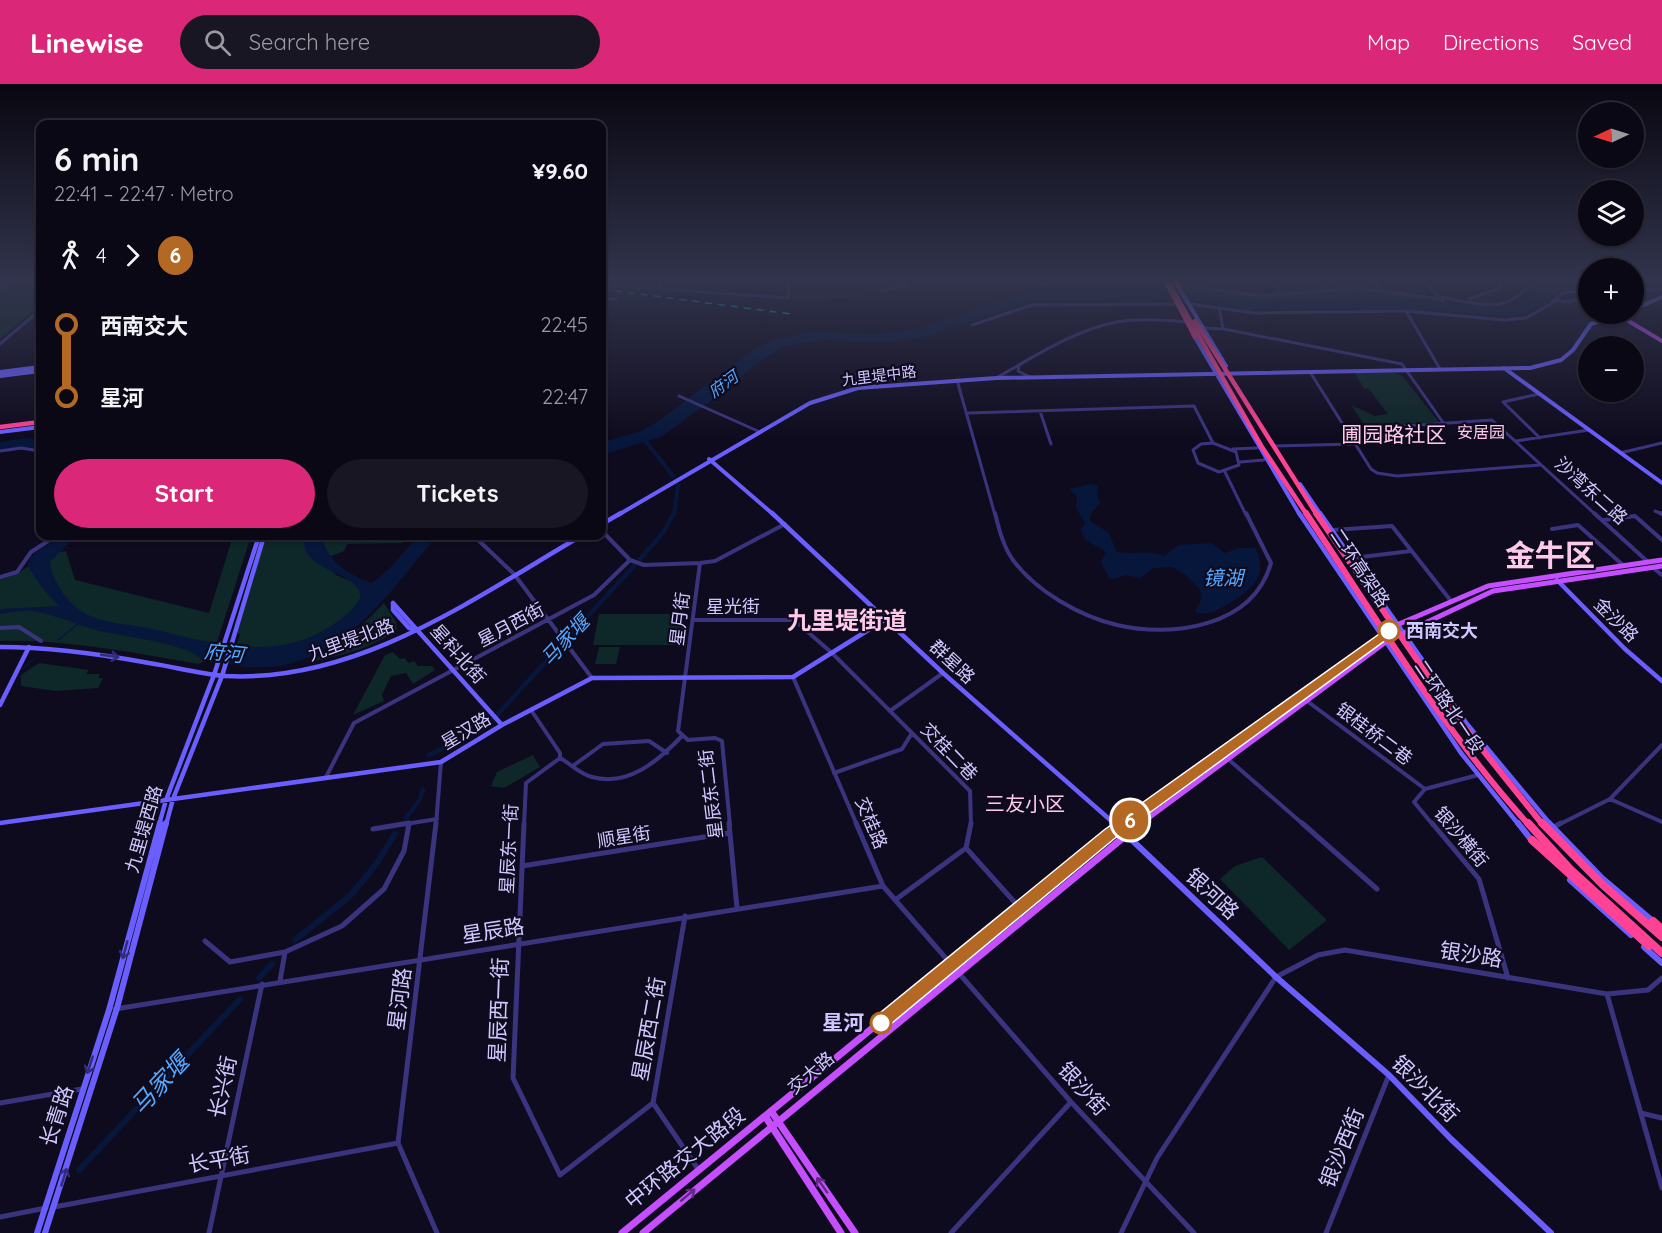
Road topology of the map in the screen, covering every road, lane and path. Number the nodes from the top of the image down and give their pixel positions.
1 (15, 332) edge
2 (1090, 332) edge
3 (1192, 332) edge
4 (1192, 332) edge
5 (1195, 332) edge
6 (1204, 332) edge
7 (1206, 332) edge
8 (1238, 332) edge
9 (1418, 332) edge
10 (1586, 332) edge
11 (1195, 337) junction
12 (0, 344) edge
13 (1020, 365) junction
14 (1504, 368) junction
15 (1440, 369) junction
16 (36, 370) edge
17 (1407, 370) junction
18 (1310, 372) junction
19 (1230, 373) junction
20 (0, 374) edge
21 (1215, 374) junction
22 (1030, 377) junction
23 (996, 378) junction
24 (957, 380) junction
25 (1539, 394) junction
26 (680, 397) dead end
27 (1040, 411) junction
28 (968, 413) junction
29 (36, 424) edge
30 (1444, 424) junction
31 (0, 428) edge
32 (1346, 430) junction
33 (1589, 430) junction
34 (760, 432) junction
35 (1540, 438) junction
36 (1515, 441) junction
37 (1213, 443) junction
38 (1662, 443) edge
39 (1051, 444) dead end
40 (1354, 444) junction
41 (1274, 446) junction
42 (1257, 448) junction
43 (1232, 449) junction
44 (36, 450) edge
45 (0, 451) edge
46 (1620, 453) junction
47 (710, 460) junction
48 (1264, 460) junction
49 (1240, 462) junction
50 (1541, 465) junction
51 (1225, 472) junction
52 (1662, 483) edge
53 (1655, 511) dead end
54 (1662, 513) edge
55 (1604, 520) junction
56 (606, 522) edge
57 (784, 524) junction
58 (1552, 529) dead end
59 (1333, 530) junction
60 (606, 535) edge
61 (50, 540) edge
62 (258, 540) edge
63 (263, 540) edge
64 (478, 540) edge
65 (574, 540) edge
66 (1662, 540) edge
67 (1411, 551) junction
68 (1353, 558) junction
69 (630, 560) junction
70 (1662, 560) edge
71 (1647, 562) junction
72 (700, 563) junction
73 (1624, 566) junction
74 (1662, 566) edge
75 (1654, 568) junction
76 (514, 574) junction
77 (1662, 575) edge
78 (1553, 576) junction
79 (0, 577) edge
80 (1559, 582) junction
81 (1451, 601) junction
82 (886, 619) junction
83 (551, 620) junction
84 (694, 620) junction
85 (1399, 624) junction
86 (0, 628) edge
87 (417, 629) junction
88 (1404, 631) junction
89 (1382, 634) junction
90 (41, 641) dead end
91 (1387, 641) junction
92 (0, 647) edge
93 (29, 647) junction
94 (832, 653) junction
95 (455, 670) junction
96 (943, 673) junction
97 (214, 675) junction
98 (222, 676) junction
99 (686, 677) junction
100 (793, 677) junction
101 (592, 678) junction
102 (1662, 681) edge
103 (1307, 701) junction
104 (0, 705) edge
105 (531, 710) junction
106 (890, 711) junction
107 (502, 725) junction
108 (912, 733) junction
109 (681, 737) junction
110 (1662, 745) edge
111 (667, 753) junction
112 (560, 758) junction
113 (1228, 759) junction
114 (441, 762) junction
115 (574, 765) junction
116 (834, 773) junction
117 (1478, 775) junction
118 (326, 777) junction
119 (1425, 789) junction
120 (169, 799) junction
121 (1610, 799) junction
122 (437, 819) junction
123 (1662, 822) edge
124 (0, 823) edge
125 (409, 824) junction
126 (1118, 827) junction
127 (1554, 827) junction
128 (373, 829) dead end
129 (729, 834) junction
130 (1125, 835) junction
131 (1532, 840) junction
132 (966, 848) junction
133 (522, 867) junction
134 (883, 886) junction
135 (1377, 889) dead end
136 (895, 900) junction
137 (737, 908) junction
138 (1020, 908) junction
139 (684, 916) junction
140 (1653, 921) joint
141 (1662, 928) edge
142 (1662, 937) edge
143 (205, 941) dead end
144 (518, 943) junction
145 (285, 952) junction
146 (1662, 952) edge
147 (1662, 958) edge
148 (421, 959) junction
149 (1662, 963) edge
150 (950, 964) junction
151 (957, 973) junction
152 (1276, 977) junction
153 (1508, 978) junction
154 (1662, 978) edge
155 (280, 981) junction
156 (262, 984) junction
157 (1607, 994) junction
158 (117, 1008) junction
159 (109, 1010) junction
160 (1389, 1075) junction
161 (82, 1089) junction
162 (1071, 1101) junction
163 (0, 1103) edge
164 (653, 1103) junction
165 (768, 1113) junction
166 (1641, 1113) junction
167 (1662, 1118) edge
168 (774, 1123) junction
169 (398, 1143) junction
170 (699, 1170) junction
171 (220, 1176) junction
172 (1145, 1180) junction
173 (1662, 1188) edge
174 (54, 1207) junction
175 (45, 1209) junction
176 (0, 1217) edge
177 (1547, 1232) edge
178 (37, 1233) edge
179 (45, 1233) edge
180 (209, 1233) edge
181 (437, 1233) edge
182 (622, 1233) edge
183 (643, 1233) edge
184 (841, 1233) edge
185 (855, 1233) edge
186 (951, 1233) edge
187 (1121, 1233) edge
188 (1194, 1233) edge
189 (1326, 1233) edge

1 - 12 street
2 - 13 street, 九里堤中路
3 - 11 highway, bridge
4 - 11 street, 二环路北一段
5 - 146 highway, 二环高架路, bridge
6 - 142 highway, 二环高架路, bridge
7 - 19 street, 二环路北一段
8 - 17 street
9 - 15 street
10 - 14 street, 九里堤中路
11 - 21 street, 二环路北一段
13 - 22 street
13 - 23 street, 九里堤中路
14 - 15 street, 九里堤中路
14 - 25 street
15 - 17 street, 九里堤中路
16 - 20 street
17 - 18 street, 九里堤中路
17 - 30 street
18 - 19 street, 九里堤中路
18 - 32 street
19 - 21 street, 九里堤中路
19 - 41 street, 二环路北一段
21 - 22 street, 九里堤中路
21 - 42 street, 二环路北一段
22 - 23 street, 九里堤中路
23 - 24 street, 九里堤中路
24 - 28 street
24 - 34 street, 九里堤中路
25 - 33 street
25 - 35 street
26 - 34 street
27 - 28 street
27 - 37 street
27 - 39 street
28 - 51 street
29 - 31 highway
30 - 32 street, 沙湾东二路
30 - 36 street, 沙湾东二路
32 - 40 street
33 - 35 street
33 - 46 street
34 - 47 street, 九里堤中路
35 - 36 street
36 - 50 street, 沙湾东二路
37 - 43 street
37 - 51 street
38 - 46 street
40 - 41 street
40 - 50 street
41 - 59 street, 二环路北一段
42 - 43 street
42 - 48 street, 二环路北一段
43 - 49 street
44 - 45 street
46 - 52 street
47 - 56 street
47 - 57 street, 群星路
48 - 49 street
48 - 89 street, 二环路北一段
49 - 51 street
50 - 55 street, 沙湾东二路
53 - 54 street
55 - 66 street
55 - 71 street, 沙湾东二路
57 - 72 street
57 - 82 street, 群星路
58 - 73 street
59 - 67 street
59 - 68 street, 二环路北一段
60 - 69 street
61 - 79 street
62 - 97 street, 九里堤西路
63 - 98 street
64 - 76 street
65 - 76 street, 九里堤北路
67 - 68 street
67 - 81 street
68 - 85 street, 二环路北一段
69 - 72 street
69 - 83 street, 星月西街
70 - 71 main road, 交大路
71 - 73 main road, 交大路
71 - 75 street, 沙湾东二路
72 - 84 street, 星月街
73 - 78 main road, 交大路
74 - 75 main road, 交大路
75 - 77 street, 沙湾东二路
75 - 80 main road, 交大路
76 - 83 street
76 - 87 street, 九里堤北路
78 - 80 street, 金沙路
78 - 81 main road, 交大路
80 - 88 main road, 交大路
80 - 102 street, 金沙路
81 - 85 main road, 交大路
82 - 94 street
82 - 96 street, 群星路
83 - 95 street, 星月西街
83 - 101 street
84 - 94 street, 星光街
84 - 99 street, 星月街
85 - 88 street, 二环路北一段
85 - 89 main road, 交大路
86 - 90 street
87 - 87 street
87 - 95 street, 星科北街
87 - 98 street, 九里堤北路
88 - 91 main road, 交大路
88 - 127 street, 二环路北一段
89 - 91 street, 二环路北一段
89 - 126 main road, 交大路
91 - 103 main road, 交大路
91 - 117 street, 二环路北一段
92 - 93 street, 九里堤北路
93 -> 97 street, 九里堤北路
93 - 104 street
94 - 100 street
94 - 106 street, 交桂二巷
95 - 107 street, 星科北街
95 - 118 street, 星月西街
96 - 106 street
96 - 126 street, 群星路
97 - 98 street, 九里堤北路
97 - 120 street, 九里堤西路
98 - 120 street
99 - 100 street, 星汉路
99 - 101 street, 星汉路
99 - 109 street, 星辰东二街
100 - 116 street, 交桂路
101 - 105 street, 星汉路
103 - 113 main road, 交大路
103 - 119 street, 银桂桥二巷
105 - 107 street, 星汉路
105 - 112 street
106 - 108 street, 交桂二巷
107 - 114 street, 星汉路
108 - 116 street
108 - 132 street, 交桂二巷
109 - 111 street
109 - 129 street, 星辰东二街
110 - 121 street
111 - 115 street
111 - 115 street
112 - 115 street
112 - 133 street, 星辰东一街
113 - 130 main road, 交大路
113 - 135 street
114 - 118 street, 星汉路
114 - 122 street, 星河路
116 - 134 street, 交桂路
117 - 119 street
117 - 131 street, 二环路北一段
118 - 120 street, 星汉路
119 - 153 street, 银沙横街
120 - 124 street, 星汉路
120 - 158 street
120 -> 159 street, 九里堤西路
121 - 123 street
121 - 127 street
122 - 125 street
122 - 148 street, 星河路
125 - 128 street
125 - 145 street
126 - 130 street, 群星路
126 - 138 main road, 交大路
127 - 140 street, 二环路北一段
129 - 133 street, 顺星街
129 - 137 street, 星辰东二街
130 - 151 main road, 交大路
130 - 152 street, 银河路
131 - 147 highway, bridge
131 - 149 street, 二环路北一段
132 - 136 street
132 - 138 street
133 - 144 street, 星辰东一街
134 - 136 street, 交桂路
134 - 137 street, 星辰路
136 - 150 street, 交桂路
137 - 139 street, 星辰路
138 - 150 main road, 交大路
139 - 144 street, 星辰路
139 - 164 street, 星辰西二街
140 - 141 highway
143 - 145 street
144 - 148 street, 星辰路
144 - 164 street, 星辰西一街
145 - 155 street
148 - 155 street, 星辰路
148 - 169 street, 星河路
150 - 151 street, 银沙街
150 - 165 main road, 交大路
151 - 162 street, 银沙街
151 - 168 main road, 交大路
152 - 153 street, 银沙路
152 - 160 street, 银沙北街
152 - 172 street
153 - 157 street, 银沙路
154 - 157 street, 银沙路
155 - 156 street, 星辰路
156 - 158 street, 星辰路
156 - 171 street, 长兴街
157 - 166 street
158 - 159 street, 星辰路
174 -> 158 street
159 -> 161 street, 长青路
160 - 177 street, 银沙北街
160 - 189 street, 银沙西街
161 - 163 street
161 - 175 street, 长青路
162 - 172 street, 银沙街
162 - 186 street
164 - 170 street, 星辰西二街
165 - 168 main road
165 - 170 main road, 中环路交大路段
166 - 167 street
166 - 173 street
183 -> 168 main road, 中环路交大路段
168 - 184 main road
185 -> 168 main road
169 - 171 street, 长平街
169 - 181 street
170 - 182 main road, 中环路交大路段
171 - 174 street, 长平街
171 - 180 street, 长兴街
172 - 187 street
172 - 188 street, 银沙街
174 - 175 street, 长平街
174 - 179 street
175 - 176 street, 长平街
175 - 178 street, 长青路

